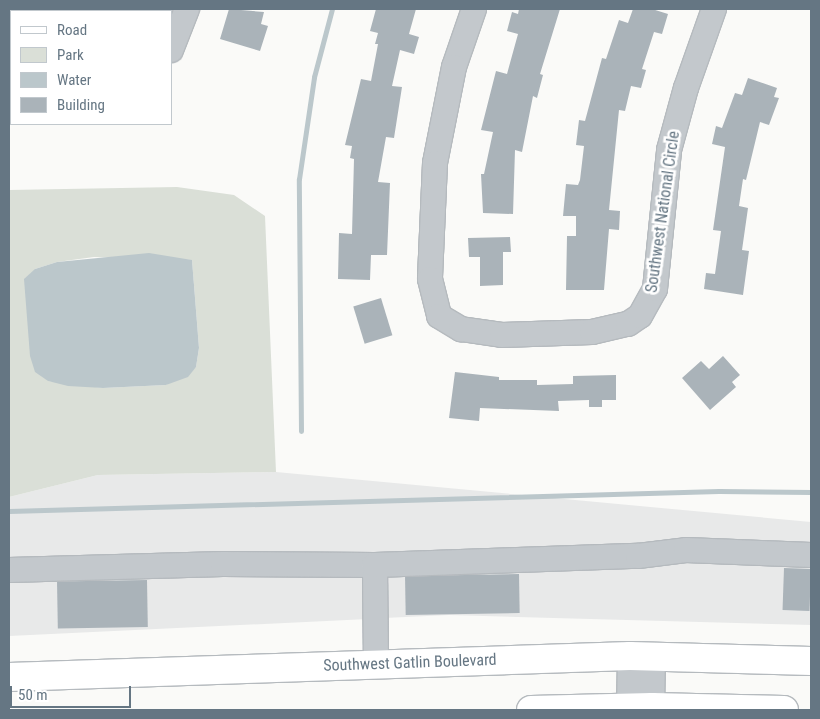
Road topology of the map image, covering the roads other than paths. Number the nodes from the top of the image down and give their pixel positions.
1 (187, 9) edge
2 (474, 9) edge
3 (714, 9) edge
4 (172, 47) edge
5 (811, 555) edge
6 (375, 565) junction
7 (9, 570) edge
8 (642, 655) junction
9 (811, 661) edge
10 (376, 664) junction
11 (9, 677) edge
12 (641, 709) edge
13 (531, 710) edge
14 (784, 710) edge

1 - 4 street
2 - 3 street, Southwest National Circle
5 - 6 street
6 - 7 street
6 - 10 street
8 - 9 main road, Southwest Gatlin Boulevard
8 - 10 main road, Southwest Gatlin Boulevard
8 - 12 street
10 - 11 main road, Southwest Gatlin Boulevard
12 - 13 main road
12 - 14 main road

